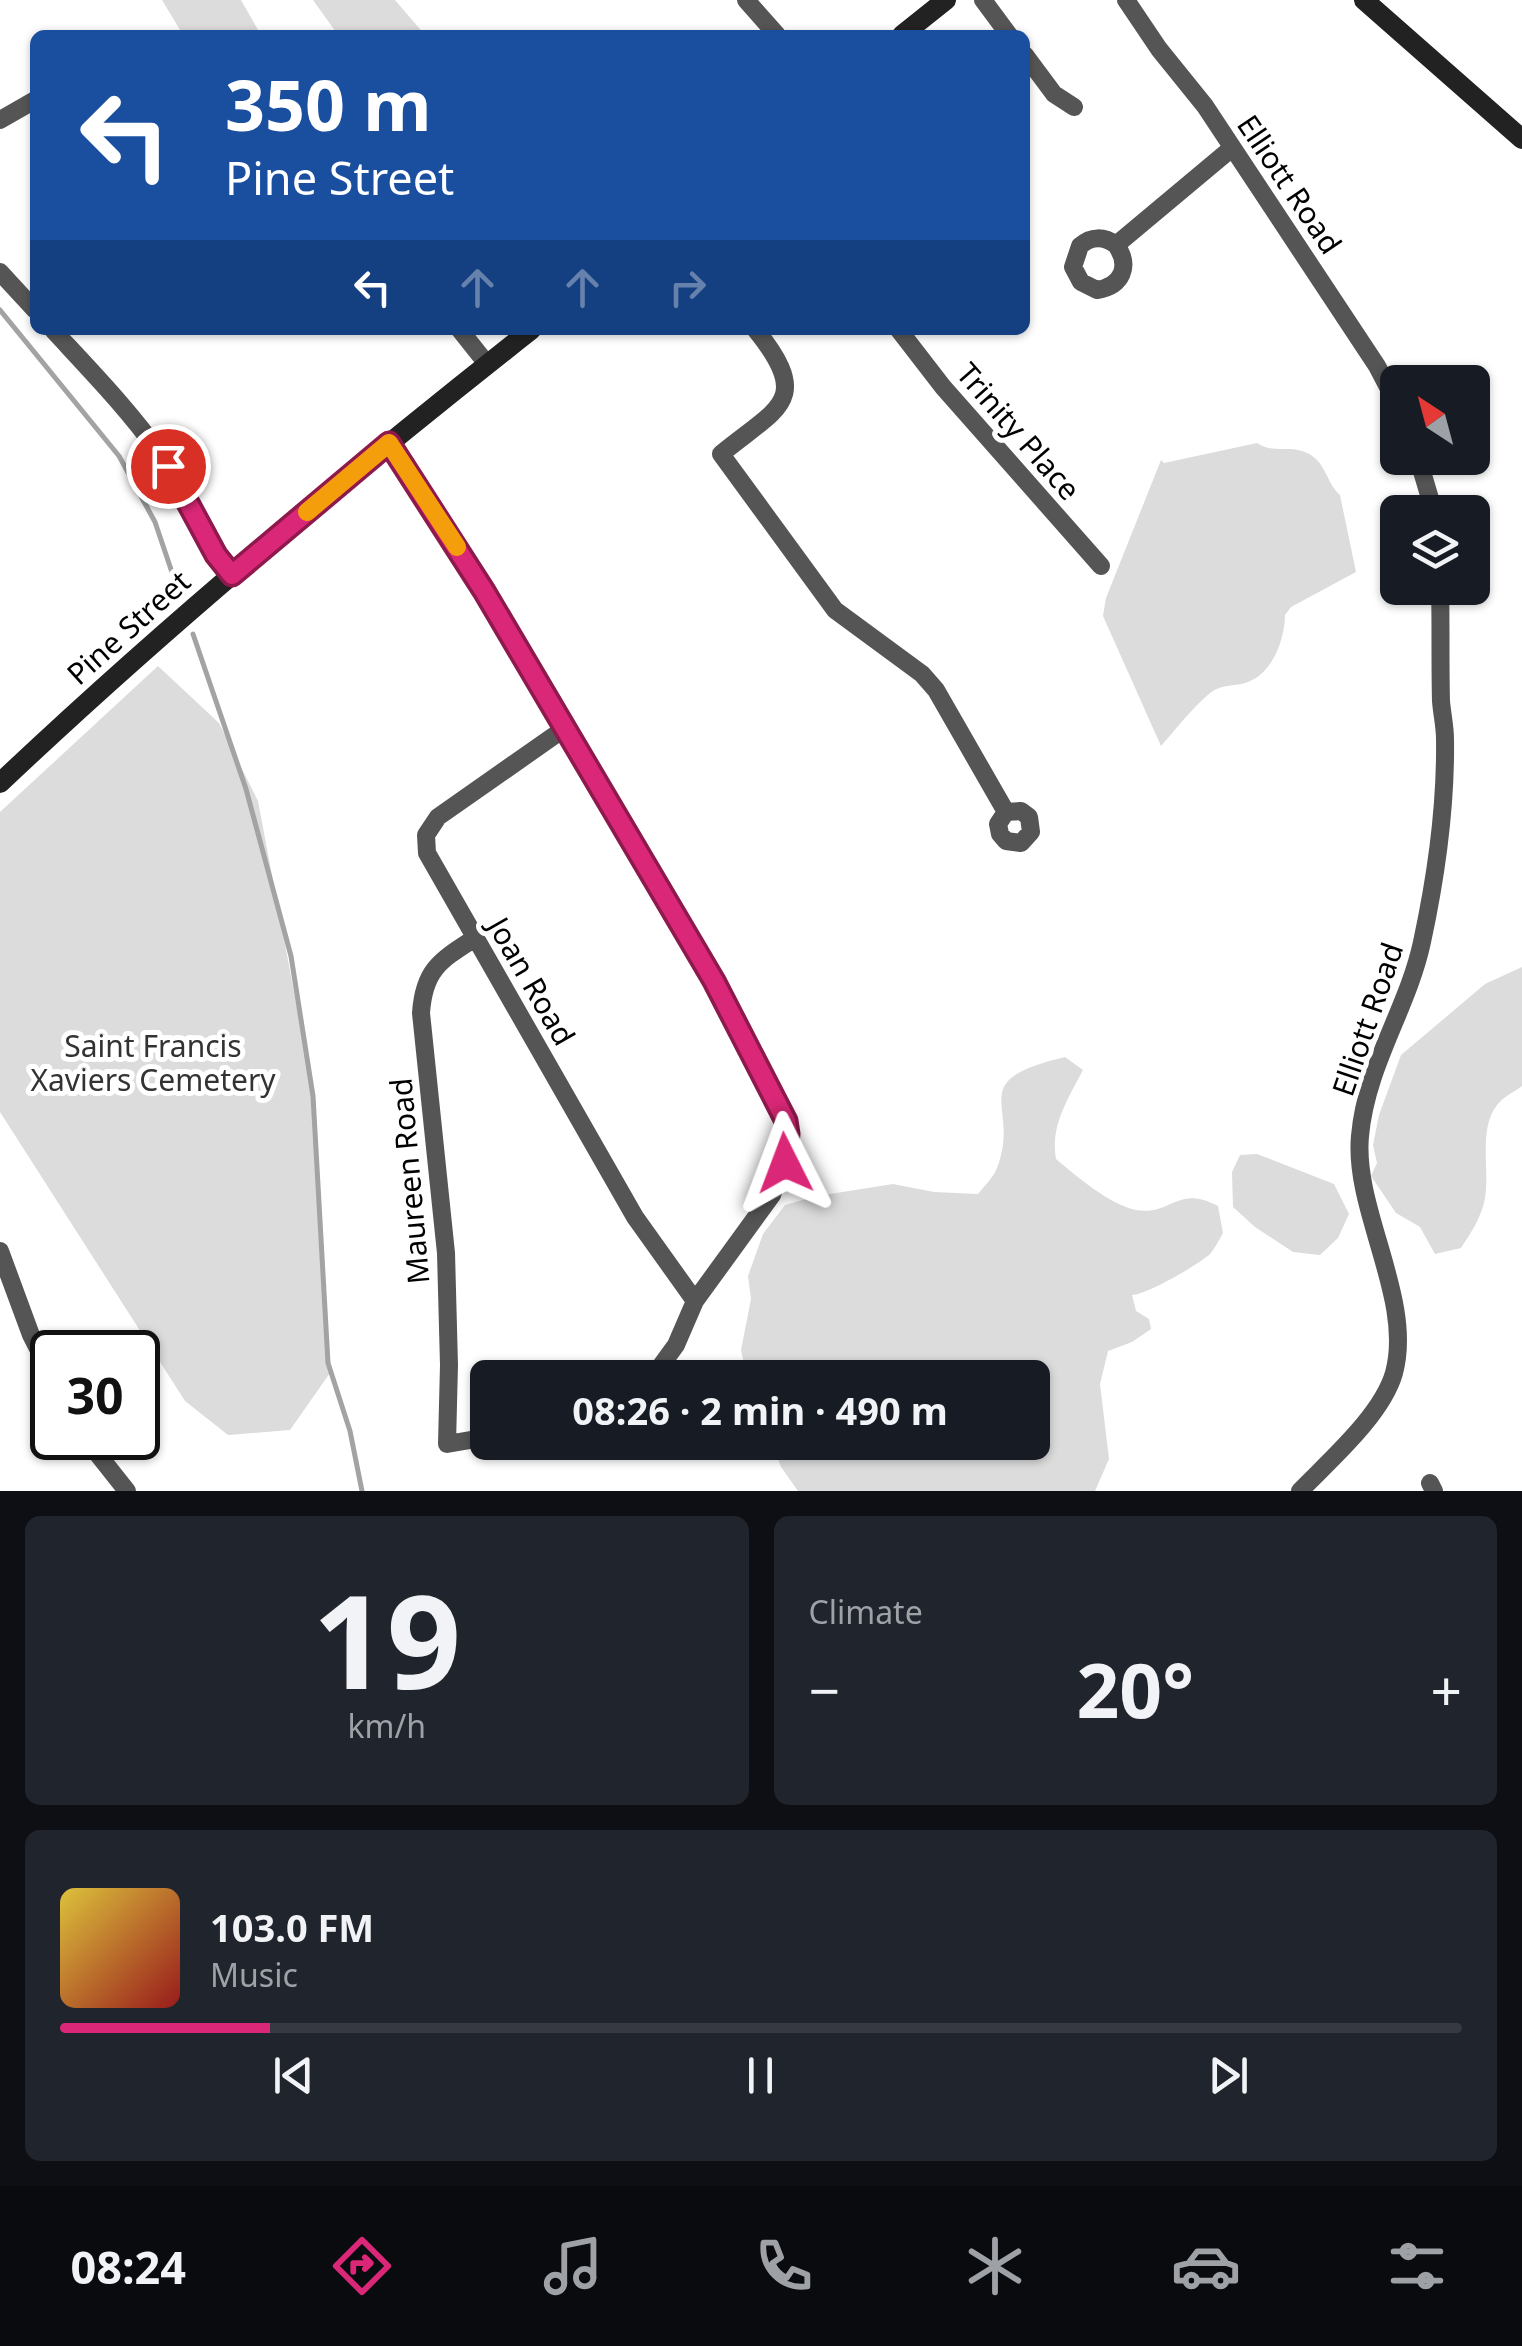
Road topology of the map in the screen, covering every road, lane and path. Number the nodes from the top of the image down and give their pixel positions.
1 (746, 0) edge
2 (946, 0) edge
3 (983, 0) edge
4 (1126, 0) edge
5 (1364, 0) edge
6 (773, 30) edge
7 (908, 30) edge
8 (1006, 30) edge
9 (1030, 63) edge
10 (30, 103) edge
11 (1074, 107) dead end
12 (0, 120) edge
13 (1520, 134) edge
14 (1232, 148) junction
15 (1116, 245) dead end
16 (0, 272) edge
17 (30, 305) edge
18 (58, 335) edge
19 (464, 335) edge
20 (525, 335) edge
21 (760, 335) edge
22 (903, 335) edge
23 (487, 364) junction
24 (1380, 373) edge
25 (389, 443) junction
26 (1102, 566) dead end
27 (232, 575) junction
28 (1441, 605) edge
29 (565, 728) junction
30 (0, 783) edge
31 (1006, 812) dead end
32 (475, 938) junction
33 (0, 1251) edge
34 (695, 1301) junction
35 (30, 1332) edge
36 (665, 1360) edge
37 (470, 1440) edge
38 (102, 1460) edge
39 (127, 1491) edge
40 (1300, 1491) edge

1 - 6 street
2 - 7 main road
3 - 8 street
4 - 14 street, Elliott Road
5 - 13 main road
9 - 11 street
10 - 12 street
14 - 15 street
14 - 24 street, Elliott Road
16 - 17 street
18 - 27 street
19 - 23 street
20 - 23 main road, Pine Street
21 - 31 street
22 - 26 street, Trinity Place
23 - 25 main road, Pine Street
25 - 27 main road, Pine Street
25 - 29 street
27 - 30 main road, Pine Street
28 - 40 street, Elliott Road
29 - 32 street, Joan Road
29 - 34 street
32 - 34 street, Joan Road
32 - 37 street, Maureen Road
33 - 35 street
34 - 36 street
38 - 39 street

